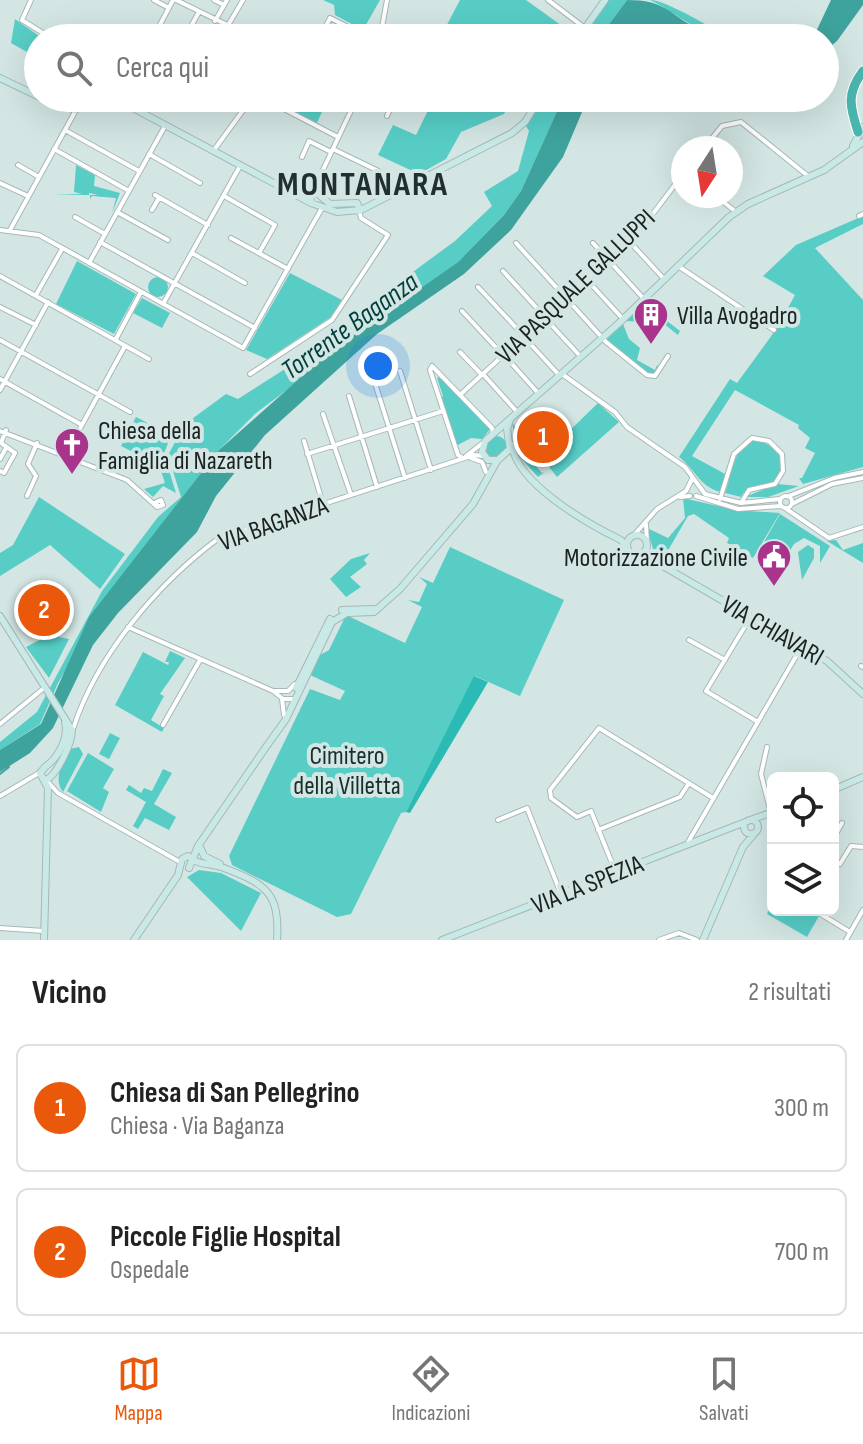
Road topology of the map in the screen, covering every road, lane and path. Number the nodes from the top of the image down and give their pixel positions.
1 (31, 0) edge
2 (154, 0) edge
3 (174, 0) edge
4 (214, 0) edge
5 (243, 0) edge
6 (387, 0) edge
7 (605, 0) edge
8 (551, 1) edge
9 (225, 3) edge
10 (169, 8) junction
11 (199, 12) junction
12 (215, 21) junction
13 (28, 24) edge
14 (160, 24) edge
15 (192, 24) edge
16 (221, 24) edge
17 (229, 24) edge
18 (327, 24) edge
19 (342, 24) edge
20 (383, 24) edge
21 (580, 24) edge
22 (588, 24) edge
23 (861, 75) edge
24 (2, 80) edge
25 (24, 91) edge
26 (73, 112) edge
27 (139, 112) edge
28 (242, 112) edge
29 (290, 112) edge
30 (350, 112) edge
31 (389, 112) edge
32 (531, 112) edge
33 (387, 116) dead end
34 (165, 126) junction
35 (65, 130) junction
36 (861, 133) edge
37 (714, 136) edge
38 (338, 137) junction
39 (54, 149) junction
40 (214, 150) junction
41 (332, 150) junction
42 (149, 154) junction
43 (302, 157) dead end
44 (241, 164) junction
45 (18, 165) dead end
46 (139, 171) junction
47 (39, 177) junction
48 (810, 177) junction
49 (397, 180) dead end
50 (0, 183) edge
51 (200, 183) dead end
52 (671, 190) edge
53 (129, 191) junction
54 (28, 196) junction
55 (224, 196) junction
56 (313, 196) junction
57 (376, 200) junction
58 (355, 203) junction
59 (323, 207) junction
60 (731, 208) edge
61 (152, 210) dead end
62 (359, 211) junction
63 (117, 212) junction
64 (736, 212) junction
65 (75, 217) dead end
66 (208, 225) junction
67 (0, 230) edge
68 (10, 230) junction
69 (105, 234) junction
70 (231, 238) dead end
71 (168, 240) dead end
72 (628, 240) junction
73 (100, 242) junction
74 (516, 243) dead end
75 (593, 243) dead end
76 (62, 248) junction
77 (192, 253) junction
78 (259, 253) junction
79 (608, 259) junction
80 (89, 263) junction
81 (678, 266) junction
82 (288, 269) junction
83 (503, 271) dead end
84 (0, 276) edge
85 (587, 279) junction
86 (665, 280) junction
87 (245, 283) dead end
88 (175, 284) junction
89 (478, 287) dead end
90 (141, 292) junction
91 (36, 295) junction
92 (566, 298) junction
93 (644, 299) junction
94 (48, 302) junction
95 (163, 304) junction
96 (0, 307) edge
97 (462, 311) dead end
98 (545, 317) junction
99 (623, 319) junction
100 (36, 325) junction
101 (255, 328) junction
102 (774, 330) dead end
103 (524, 336) junction
104 (602, 338) junction
105 (0, 340) edge
106 (115, 340) junction
107 (125, 346) junction
108 (21, 351) junction
109 (460, 352) dead end
110 (504, 355) junction
111 (668, 356) dead end
112 (581, 357) junction
113 (149, 359) dead end
114 (400, 371) dead end
115 (250, 374) dead end
116 (482, 375) junction
117 (561, 375) junction
118 (373, 377) dead end
119 (2, 380) edge
120 (0, 390) edge
121 (461, 394) junction
122 (539, 394) junction
123 (98, 395) junction
124 (349, 396) dead end
125 (443, 411) junction
126 (130, 412) dead end
127 (518, 413) junction
128 (323, 414) dead end
129 (416, 420) junction
130 (510, 420) junction
131 (82, 425) junction
132 (388, 428) junction
133 (3, 430) edge
134 (494, 434) junction
135 (361, 437) junction
136 (509, 437) junction
137 (304, 441) dead end
138 (485, 441) junction
139 (37, 443) junction
140 (334, 445) junction
141 (512, 445) junction
142 (6, 448) junction
143 (66, 454) junction
144 (307, 454) junction
145 (484, 457) junction
146 (0, 459) edge
147 (461, 459) junction
148 (498, 461) junction
149 (522, 468) junction
150 (431, 470) junction
151 (0, 471) edge
152 (863, 475) edge
153 (485, 476) junction
154 (405, 478) junction
155 (692, 482) junction
156 (377, 487) junction
157 (699, 489) junction
158 (686, 491) junction
159 (351, 495) junction
160 (27, 496) dead end
161 (690, 496) junction
162 (696, 496) junction
163 (789, 496) junction
164 (677, 498) junction
165 (720, 499) junction
166 (780, 499) junction
167 (154, 503) dead end
168 (741, 503) junction
169 (323, 504) junction
170 (792, 504) junction
171 (783, 507) junction
172 (646, 522) junction
173 (863, 527) edge
174 (601, 529) junction
175 (633, 536) junction
176 (647, 543) junction
177 (627, 548) junction
178 (637, 556) junction
179 (676, 573) junction
180 (0, 616) edge
181 (751, 617) junction
182 (128, 627) junction
183 (689, 640) dead end
184 (802, 646) junction
185 (200, 660) junction
186 (725, 660) junction
187 (300, 683) junction
188 (45, 689) junction
189 (863, 694) edge
190 (282, 695) junction
191 (292, 699) junction
192 (284, 720) junction
193 (758, 722) junction
194 (0, 724) edge
195 (69, 724) junction
196 (163, 725) dead end
197 (767, 747) dead end
198 (43, 770) junction
199 (50, 777) junction
200 (863, 777) edge
201 (689, 783) junction
202 (839, 786) edge
203 (767, 795) edge
204 (0, 796) edge
205 (713, 798) junction
206 (767, 815) edge
207 (767, 819) edge
208 (498, 820) dead end
209 (749, 820) junction
210 (842, 823) dead end
211 (732, 828) junction
212 (839, 828) edge
213 (598, 830) junction
214 (744, 831) junction
215 (756, 832) junction
216 (687, 844) junction
217 (199, 845) junction
218 (743, 847) junction
219 (863, 847) edge
220 (188, 862) junction
221 (839, 863) edge
222 (226, 869) junction
223 (616, 873) junction
224 (561, 894) junction
225 (863, 910) edge
226 (824, 916) edge
227 (0, 928) edge
228 (44, 931) junction
229 (850, 932) junction
230 (44, 940) edge
231 (134, 940) edge
232 (277, 940) edge
233 (442, 940) edge
234 (659, 940) edge
235 (697, 940) edge
236 (703, 940) edge
237 (846, 940) edge

1 - 13 street
2 - 10 street
3 - 10 street
3 - 11 street
4 - 9 street
5 - 17 street
6 - 20 street
7 - 22 street
8 - 21 street
9 - 12 street
10 - 14 street
11 - 12 street
11 - 15 street
12 - 16 street
18 - 19 street
23 - 36 highway
24 - 25 street
26 - 35 street
27 - 34 street
28 - 40 street
29 - 38 street
30 - 38 street
31 - 33 street
32 - 57 street
34 - 40 street
34 - 42 street
35 - 39 street
35 - 46 street
36 - 48 street, VIA BAGANZA
37 - 48 street
38 - 41 street
39 - 47 street
39 - 53 street
40 - 44 street
41 - 43 street
41 - 49 street
41 - 56 street
42 - 46 street
42 - 51 street
44 - 55 street
44 - 56 street
45 - 47 street
46 - 53 street
47 - 54 street
48 - 64 street, VIA BAGANZA
50 - 54 street
52 - 72 street, VIA PASQUALE GALLUPPI
53 - 63 street
54 - 68 street
55 - 66 street
55 - 78 street
56 - 58 street
56 - 59 street
57 - 58 street
57 - 62 street
58 - 62 street
59 - 62 street
59 - 82 street
60 - 64 street
61 - 66 street
62 - 115 street
63 - 69 street
63 - 71 street
64 - 81 street, VIA BAGANZA
65 - 69 street
66 - 77 street
67 - 68 street
68 - 76 street
69 - 73 street
70 - 78 street
72 - 79 street, VIA PASQUALE GALLUPPI
72 - 86 street
73 - 80 street
73 - 88 street
74 - 92 street
75 - 79 street
76 - 80 street
76 - 91 street
77 - 87 street
77 - 88 street
78 - 82 street
79 - 85 street, VIA PASQUALE GALLUPPI
79 - 93 street
80 - 90 street
81 - 86 street, VIA BAGANZA
81 - 102 street
82 - 101 street
83 - 98 street
84 - 91 street
85 - 92 street, VIA PASQUALE GALLUPPI
85 - 99 street
86 - 93 street, VIA BAGANZA
88 - 95 street
88 - 101 street
89 - 103 street
90 - 95 street
90 - 106 street
91 - 94 street
92 - 98 street, VIA PASQUALE GALLUPPI
92 - 104 street
93 - 99 street, VIA BAGANZA
94 - 100 street
94 - 106 street
95 - 101 street
96 - 100 street
97 - 110 street
98 - 103 street, VIA PASQUALE GALLUPPI
98 - 112 street
99 - 104 street, VIA BAGANZA
100 - 108 street
103 - 110 street, VIA PASQUALE GALLUPPI
103 - 117 street
104 - 111 street
104 - 112 street, VIA BAGANZA
105 - 108 street
106 - 107 street
107 - 113 street
107 - 123 street
108 - 119 street
108 - 123 street
109 - 116 street
110 - 116 street, VIA PASQUALE GALLUPPI
110 - 122 street
112 - 117 street, VIA BAGANZA
114 - 129 street
116 - 121 street, VIA PASQUALE GALLUPPI
116 - 127 street
117 - 122 street, VIA BAGANZA
117 - 155 street
118 - 132 street
119 - 120 street
119 - 131 street
121 - 125 street
121 - 134 street
122 - 127 street, VIA BAGANZA
123 - 126 street
123 - 131 street
124 - 135 street
125 - 129 street
125 - 147 street
127 - 130 street, VIA BAGANZA
128 - 140 street
129 - 132 street
129 - 150 street
130 - 134 street, VIA BAGANZA
130 - 136 street
131 - 143 street
132 - 135 street
132 - 154 street
133 - 139 street
133 - 142 street
134 - 136 street
134 - 138 street, VIA BAGANZA
135 - 140 street
135 - 156 street
136 - 141 street
137 - 144 street
138 - 145 street
138 - 147 street, VIA BAGANZA
139 - 143 street
139 - 160 street
140 - 144 street
140 - 159 street
141 - 148 street
141 - 149 street
142 - 146 street
142 - 151 street
143 - 167 street
144 - 169 street
145 - 147 street, VIA BAGANZA
145 - 148 street, VIA BAGANZA
145 - 153 street
147 - 150 street, VIA BAGANZA
147 - 153 street
148 - 149 street
148 - 153 street
149 - 174 street
150 - 154 street, VIA BAGANZA
152 - 163 street
152 - 170 street
153 - 187 street
154 - 156 street, VIA BAGANZA
155 - 157 street
155 - 158 street
156 - 159 street, VIA BAGANZA
157 - 162 street
157 - 165 street
158 - 161 street
158 - 164 street
159 - 169 street, VIA BAGANZA
161 - 162 street
161 - 164 street
162 - 171 street
163 - 166 street
163 - 170 street
164 - 172 street
165 - 168 street
165 - 168 street
166 - 168 street
166 - 171 street
169 - 182 street, VIA BAGANZA
170 - 171 street
171 - 173 street
172 - 175 street
172 - 176 street
174 - 175 street
174 - 177 street
175 - 176 street
175 - 177 street
176 - 178 street
176 - 179 street, VIA CHIAVARI
177 - 178 street
178 - 179 street, VIA CHIAVARI
179 - 181 street, VIA CHIAVARI
180 - 188 street
181 - 184 street, VIA CHIAVARI
181 - 186 street
182 - 185 street
182 - 195 street, VIA BAGANZA
183 - 186 street
184 - 189 street, VIA CHIAVARI
184 - 193 street
185 - 190 street
185 - 196 street
186 - 193 street
187 - 190 street
187 - 191 street
187 - 192 street
188 - 194 street
188 - 195 street
190 - 191 street
190 - 192 street
191 - 192 street
192 - 217 street
193 - 205 street
195 - 198 street
195 - 199 street
197 - 203 street
198 - 199 street
198 - 199 street
198 - 204 street
199 - 220 street
199 - 228 street
200 - 202 street
201 - 205 street
201 - 213 street
201 - 213 street
205 - 216 street
206 - 209 street, VIA LA SPEZIA
207 - 215 street
208 - 224 street
209 - 211 street, VIA LA SPEZIA
209 - 214 street
209 - 215 street
210 - 212 street
211 - 214 street, VIA LA SPEZIA
211 - 216 street, VIA LA SPEZIA
213 - 223 street
214 - 215 street, VIA LA SPEZIA
214 - 218 street
215 - 218 street
216 - 223 street, VIA LA SPEZIA
217 - 220 street
217 - 222 street
218 - 236 street
219 - 221 street
220 - 222 street
220 - 231 street
222 - 232 street
223 - 224 street, VIA LA SPEZIA
224 - 233 street, VIA LA SPEZIA
225 - 229 street
226 - 229 street
227 - 228 street
228 - 230 street
229 - 237 street
234 - 235 street

